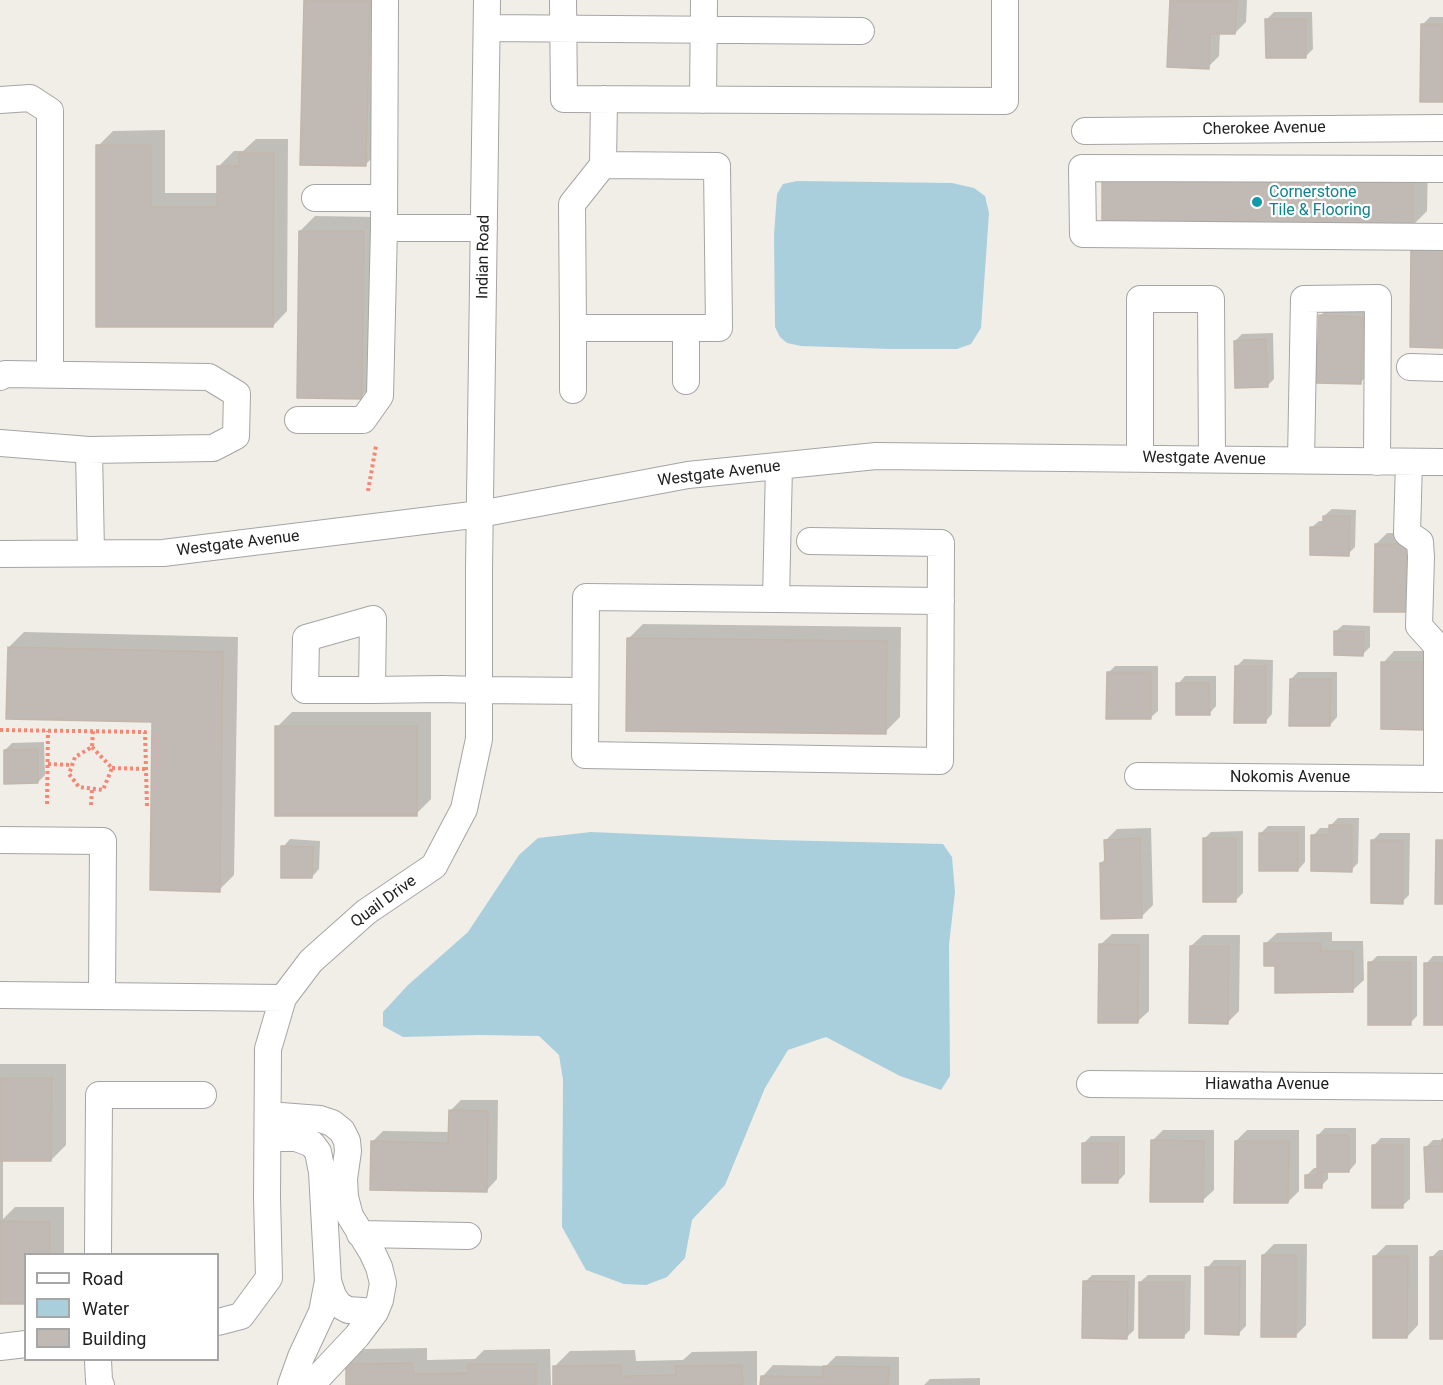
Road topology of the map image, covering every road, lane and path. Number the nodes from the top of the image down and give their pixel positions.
1 (385, 0) edge
2 (487, 0) edge
3 (563, 0) edge
4 (704, 0) edge
5 (1005, 0) edge
6 (487, 28) junction
7 (564, 28) junction
8 (704, 30) junction
9 (861, 31) dead end
10 (604, 99) junction
11 (0, 100) edge
12 (703, 100) junction
13 (1443, 128) edge
14 (1085, 131) dead end
15 (603, 165) junction
16 (1443, 169) edge
17 (315, 198) dead end
18 (384, 198) junction
19 (384, 228) junction
20 (484, 228) junction
21 (1443, 237) edge
22 (573, 328) junction
23 (686, 328) junction
24 (1410, 367) dead end
25 (1443, 368) edge
26 (50, 374) junction
27 (0, 377) edge
28 (686, 381) dead end
29 (573, 390) dead end
30 (298, 420) dead end
31 (0, 443) edge
32 (376, 446) dead end
33 (89, 450) junction
34 (1140, 459) junction
35 (1212, 459) junction
36 (1301, 460) junction
37 (1377, 462) junction
38 (1409, 462) junction
39 (1443, 462) edge
40 (779, 466) junction
41 (368, 490) dead end
42 (480, 514) junction
43 (810, 541) dead end
44 (91, 553) junction
45 (0, 554) edge
46 (776, 599) junction
47 (941, 601) junction
48 (372, 690) dead end
49 (479, 690) junction
50 (585, 691) junction
51 (0, 730) edge
52 (48, 730) junction
53 (93, 731) junction
54 (92, 747) junction
55 (48, 764) junction
56 (72, 765) junction
57 (112, 768) junction
58 (146, 769) junction
59 (1138, 776) dead end
60 (1440, 779) edge
61 (92, 789) junction
62 (47, 804) dead end
63 (91, 805) dead end
64 (147, 807) dead end
65 (0, 840) edge
66 (0, 995) edge
67 (102, 996) junction
68 (283, 998) junction
69 (1090, 1084) dead end
70 (1443, 1086) edge
71 (203, 1095) dead end
72 (268, 1126) junction
73 (360, 1233) junction
74 (468, 1236) dead end
75 (98, 1253) edge
76 (328, 1281) junction
77 (375, 1312) junction
78 (219, 1322) edge
79 (24, 1344) edge
80 (0, 1347) edge
81 (98, 1361) edge
82 (101, 1385) edge
83 (291, 1385) edge
84 (310, 1385) edge

1 - 18 street
2 - 6 street, Indian Road
3 - 7 street
4 - 8 street
5 - 12 street
6 - 7 street
6 - 20 street, Indian Road
7 - 8 street
7 - 10 street
8 - 9 street
8 - 12 street
10 - 12 street
10 - 15 street
11 - 26 street
13 - 14 street, Cherokee Avenue
15 - 22 street
15 - 23 street
16 - 21 street
17 - 18 street
18 - 19 street
19 - 20 street
19 - 30 street
20 - 42 street, Indian Road
22 - 23 street
22 - 29 street
23 - 28 street
24 - 25 street
26 - 27 street
26 - 33 street
31 - 33 street
32 - 41 path
33 - 44 street
34 - 35 street, Westgate Avenue
34 - 35 street
34 - 40 street, Westgate Avenue
35 - 36 street, Westgate Avenue
36 - 37 street, Westgate Avenue
36 - 37 street
37 - 38 street, Westgate Avenue
38 - 39 street, Westgate Avenue
38 - 60 street
40 - 42 street, Westgate Avenue
40 - 46 street
42 - 44 street, Westgate Avenue
42 - 49 street, Quail Drive
43 - 47 street
44 - 45 street, Westgate Avenue
46 - 47 street
46 - 50 street
47 - 50 street
48 - 49 street
49 - 50 street
49 - 68 street, Quail Drive
51 - 52 path
52 - 53 path
52 - 55 path
53 - 54 path
53 - 58 path
54 - 56 path
54 - 57 path
55 - 56 path
55 - 62 path
56 - 61 path
57 - 58 path
57 - 61 path
58 - 64 path
59 - 60 street, Nokomis Avenue
61 - 63 path
65 - 67 street
66 - 67 street
67 - 68 street
68 - 72 street, Quail Drive
69 - 70 street, Hiawatha Avenue
71 - 75 street
72 - 73 street
72 - 76 street
72 - 78 street, Quail Drive
73 - 74 street
73 - 77 street
76 - 77 street
76 - 83 street
77 - 84 street
79 - 80 street
81 - 82 street

